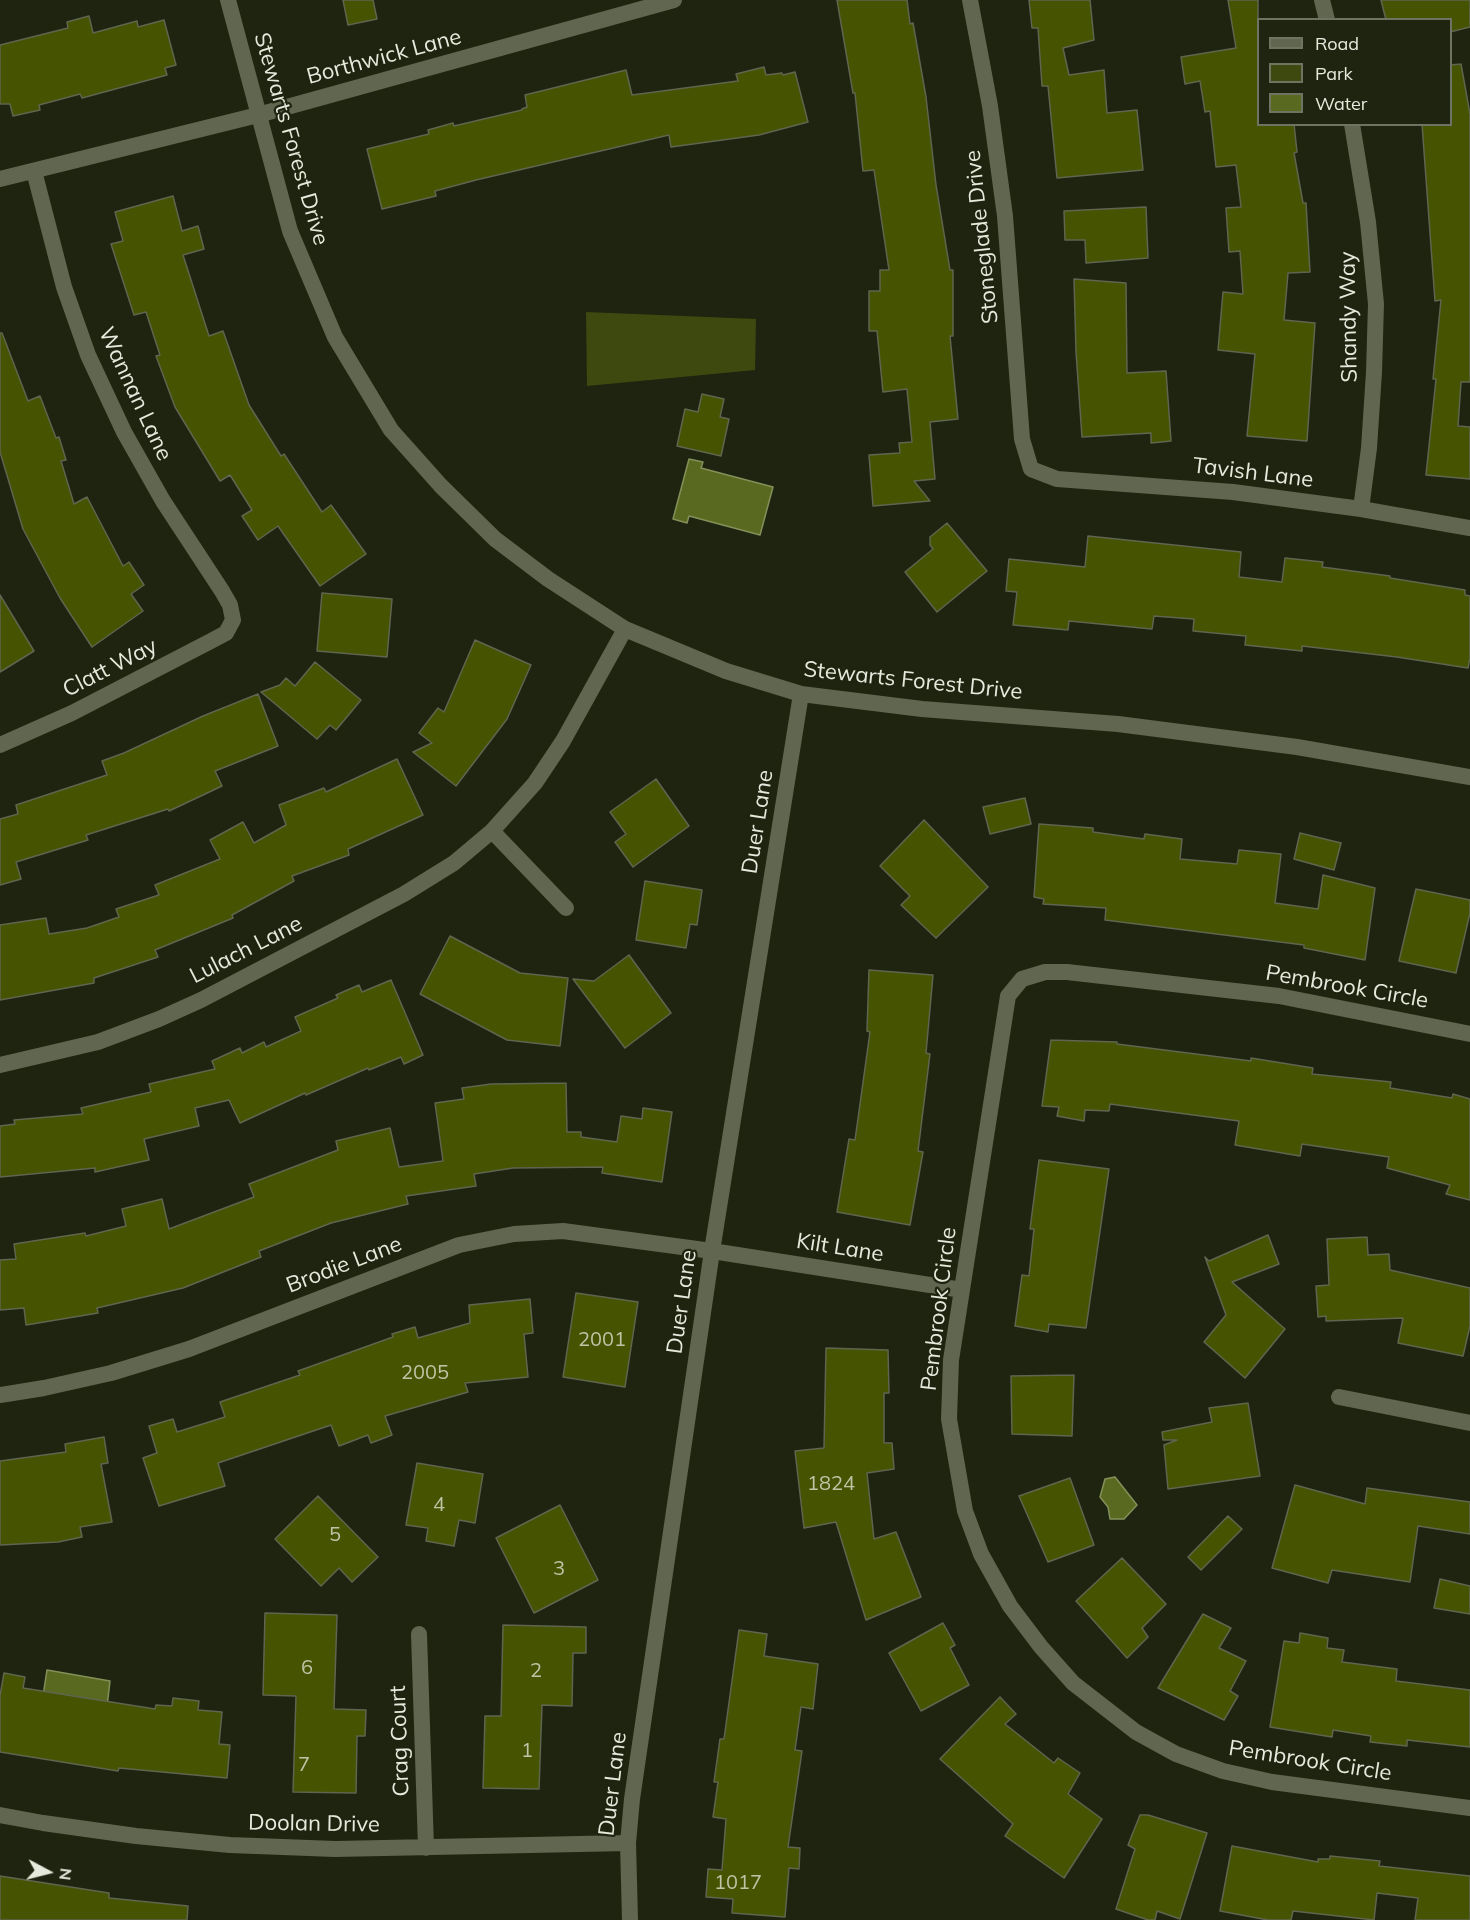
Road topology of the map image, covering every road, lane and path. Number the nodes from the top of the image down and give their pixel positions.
1 (228, 0) edge
2 (674, 0) edge
3 (970, 0) edge
4 (1322, 0) edge
5 (1326, 18) edge
6 (258, 115) junction
7 (1352, 126) edge
8 (34, 171) junction
9 (0, 180) edge
10 (1031, 469) joint
11 (1361, 509) junction
12 (1470, 528) edge
13 (233, 620) joint
14 (625, 629) junction
15 (801, 694) junction
16 (0, 745) edge
17 (1470, 777) edge
18 (492, 831) junction
19 (566, 908) dead end
20 (1470, 1034) edge
21 (0, 1065) edge
22 (712, 1251) junction
23 (962, 1290) junction
24 (0, 1395) edge
25 (1339, 1397) dead end
26 (1470, 1423) edge
27 (419, 1634) dead end
28 (1470, 1808) edge
29 (0, 1815) edge
30 (628, 1843) junction
31 (426, 1848) junction
32 (630, 1920) edge

1 - 6 street, Stewarts Forest Drive
2 - 6 street, Borthwick Lane
3 - 10 street, Stoneglade Drive
4 - 5 street
6 - 8 street, Borthwick Lane
6 - 14 street, Stewarts Forest Drive
7 - 11 street, Shandy Way
8 - 9 street, Borthwick Lane
8 - 13 street, Wannan Lane
10 - 11 street, Tavish Lane
11 - 12 street, Tavish Lane
13 - 16 street, Clatt Way
14 - 15 street, Stewarts Forest Drive
14 - 18 street, Lulach Lane
15 - 17 street, Stewarts Forest Drive
15 - 22 street, Duer Lane
18 - 19 street
18 - 21 street, Lulach Lane
20 - 23 street, Pembrook Circle
22 - 23 street, Kilt Lane
22 - 24 street, Brodie Lane
22 - 30 street, Duer Lane
23 - 28 street, Pembrook Circle
25 - 26 street
27 - 31 street, Crag Court
29 - 31 street, Doolan Drive
30 - 31 street, Doolan Drive
30 - 32 street, Duer Lane

